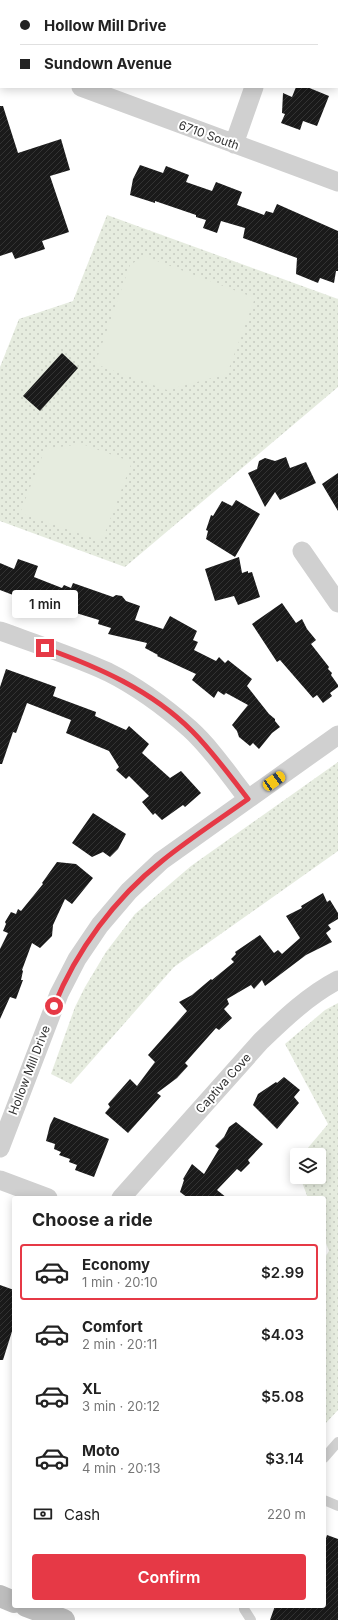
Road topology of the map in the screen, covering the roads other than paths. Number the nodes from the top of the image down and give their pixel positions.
1 (84, 88) edge
2 (254, 88) edge
3 (234, 144) junction
4 (338, 182) edge
5 (302, 551) dead end
6 (338, 603) edge
7 (0, 631) edge
8 (338, 735) edge
9 (248, 799) junction
10 (338, 980) edge
11 (0, 1148) edge
12 (0, 1180) edge
13 (43, 1196) edge
14 (123, 1196) edge
15 (337, 1444) edge
16 (326, 1456) edge
17 (326, 1501) edge
18 (338, 1506) edge
19 (0, 1596) edge
20 (12, 1601) edge
21 (31, 1608) edge
22 (244, 1608) edge
23 (64, 1620) edge
24 (251, 1620) edge

1 - 3 street, 6710 South
2 - 3 street
3 - 4 street, 6710 South
5 - 6 street
7 - 9 street
8 - 9 street, Hollow Mill Drive
9 - 11 street, Hollow Mill Drive
10 - 14 street, Captiva Cove
12 - 13 street
15 - 16 lane
17 - 18 lane
19 - 20 main road
21 - 23 main road
22 - 24 lane

